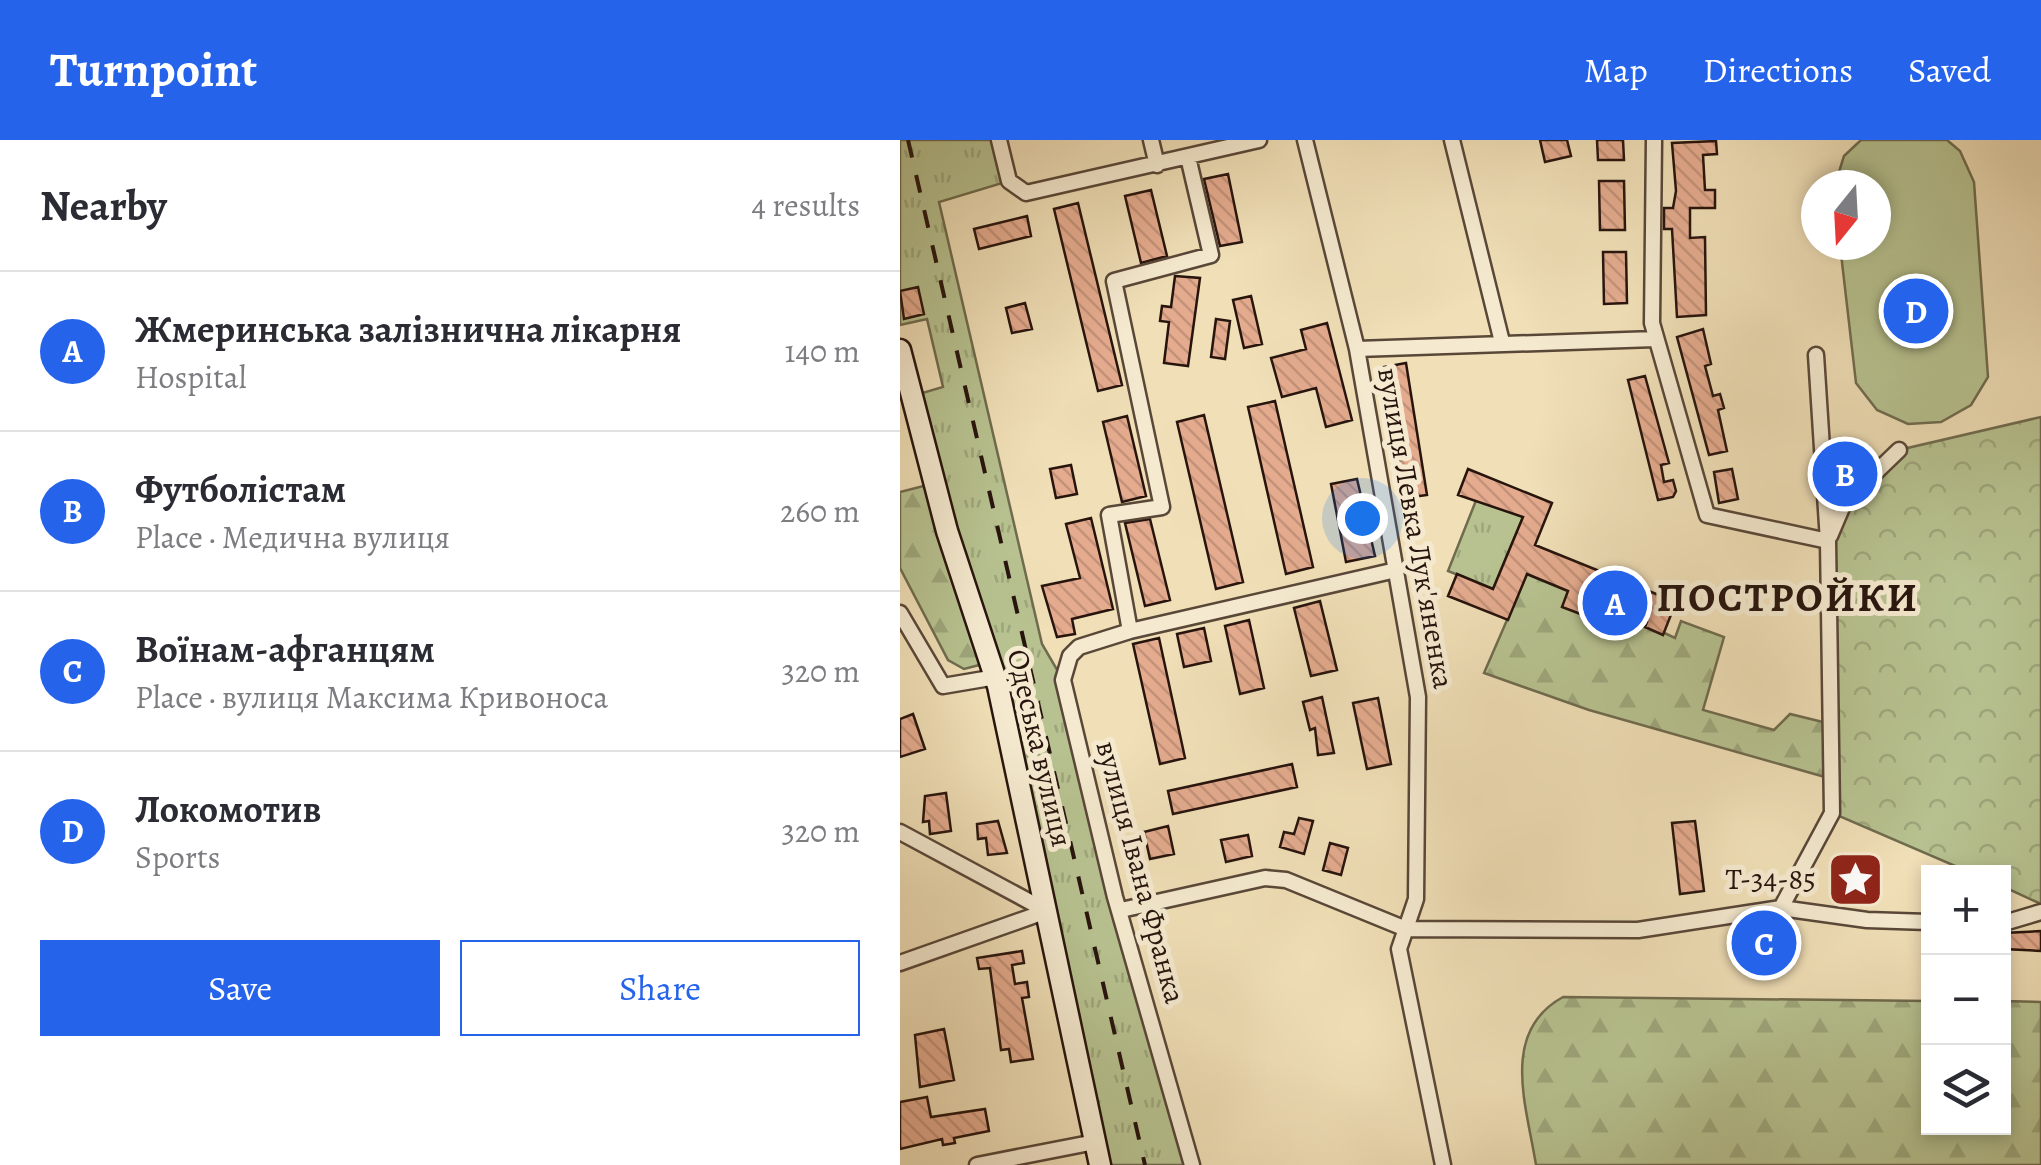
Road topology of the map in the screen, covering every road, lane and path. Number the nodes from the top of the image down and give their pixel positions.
1 (1000, 140) edge
2 (1151, 140) edge
3 (1259, 140) edge
4 (1305, 140) edge
5 (1452, 140) edge
6 (1654, 140) edge
7 (1188, 158) junction
8 (1157, 165) junction
9 (1655, 338) junction
10 (1502, 342) junction
11 (1357, 349) junction
12 (900, 350) edge
13 (1816, 355) dead end
14 (1899, 450) dead end
15 (1828, 541) junction
16 (1396, 570) junction
17 (900, 613) edge
18 (1130, 631) junction
19 (996, 677) junction
20 (900, 832) edge
21 (1781, 908) junction
22 (1121, 910) junction
23 (1047, 911) junction
24 (2041, 912) edge
25 (2011, 921) edge
26 (1921, 922) edge
27 (1406, 929) junction
28 (900, 963) edge
29 (1095, 1142) junction
30 (977, 1165) edge
31 (1100, 1165) edge
32 (1192, 1165) edge
33 (1443, 1165) edge

1 - 8 street
2 - 8 street
3 - 7 street
4 - 11 street, вулиця Левка Лук'яненка
5 - 10 street
6 - 9 street
7 - 8 street
7 - 18 street
9 - 10 street
9 - 15 street
10 - 11 street
11 - 16 street, вулиця Левка Лук'яненка
12 - 19 main road, Одеська вулиця
13 - 15 street
14 - 15 street
15 - 21 street
16 - 18 street, вулиця Івана Франка
16 - 27 street, вулиця Левка Лук'яненка
17 - 19 street
18 - 22 street, вулиця Івана Франка
19 - 23 main road, Одеська вулиця
20 - 23 street
21 - 26 street
21 - 27 street
22 - 27 street
22 - 32 street, вулиця Івана Франка
23 - 28 street
23 - 29 main road, Одеська вулиця
24 - 25 street
27 - 33 street, вулиця Левка Лук'яненка
29 - 30 street
29 - 31 main road, Одеська вулиця

